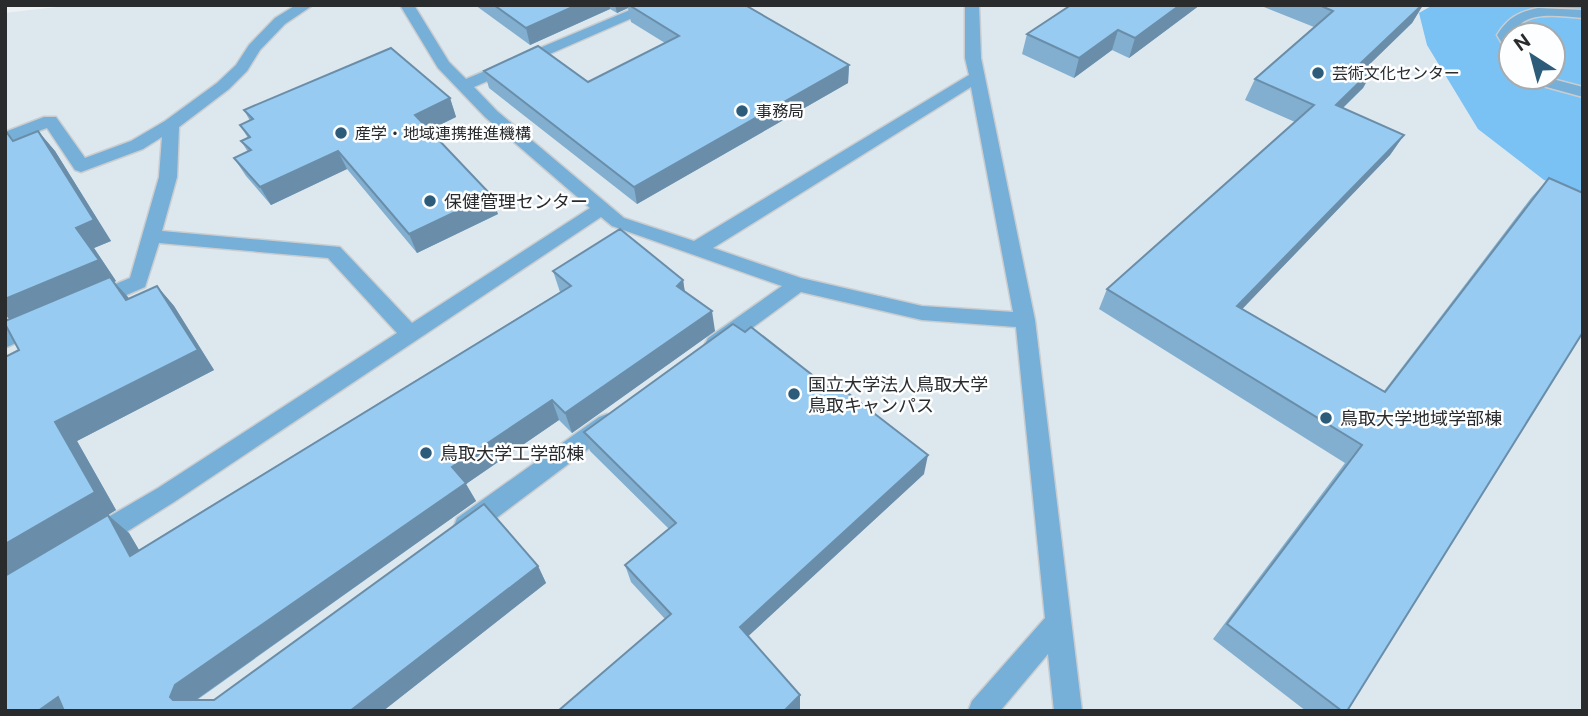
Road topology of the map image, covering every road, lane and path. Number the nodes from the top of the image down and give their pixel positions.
1 (306, 5) edge
2 (407, 5) edge
3 (655, 5) edge
4 (972, 5) edge
5 (1583, 14) edge
6 (1515, 21) edge
7 (977, 77) junction
8 (463, 86) junction
9 (171, 125) junction
10 (5, 138) edge
11 (601, 209) junction
12 (151, 236) junction
13 (696, 249) junction
14 (798, 284) junction
15 (77, 308) edge
16 (53, 319) edge
17 (1025, 320) junction
18 (410, 334) junction
19 (5, 340) edge
20 (697, 358) edge
21 (630, 407) edge
22 (451, 537) edge
23 (74, 551) edge
24 (1060, 620) junction
25 (1069, 710) edge
26 (982, 711) edge

1 - 9 street
2 - 8 street
3 - 8 street
4 - 7 street
5 - 6 street
7 - 13 street
7 - 17 street
8 - 11 street
9 - 10 street
9 - 12 street
11 - 13 street
11 - 18 street
12 - 15 street
12 - 18 street
13 - 14 street
14 - 17 street
14 - 20 street
16 - 19 street
17 - 24 street
18 - 23 street
21 - 22 street
24 - 25 street
24 - 26 street

